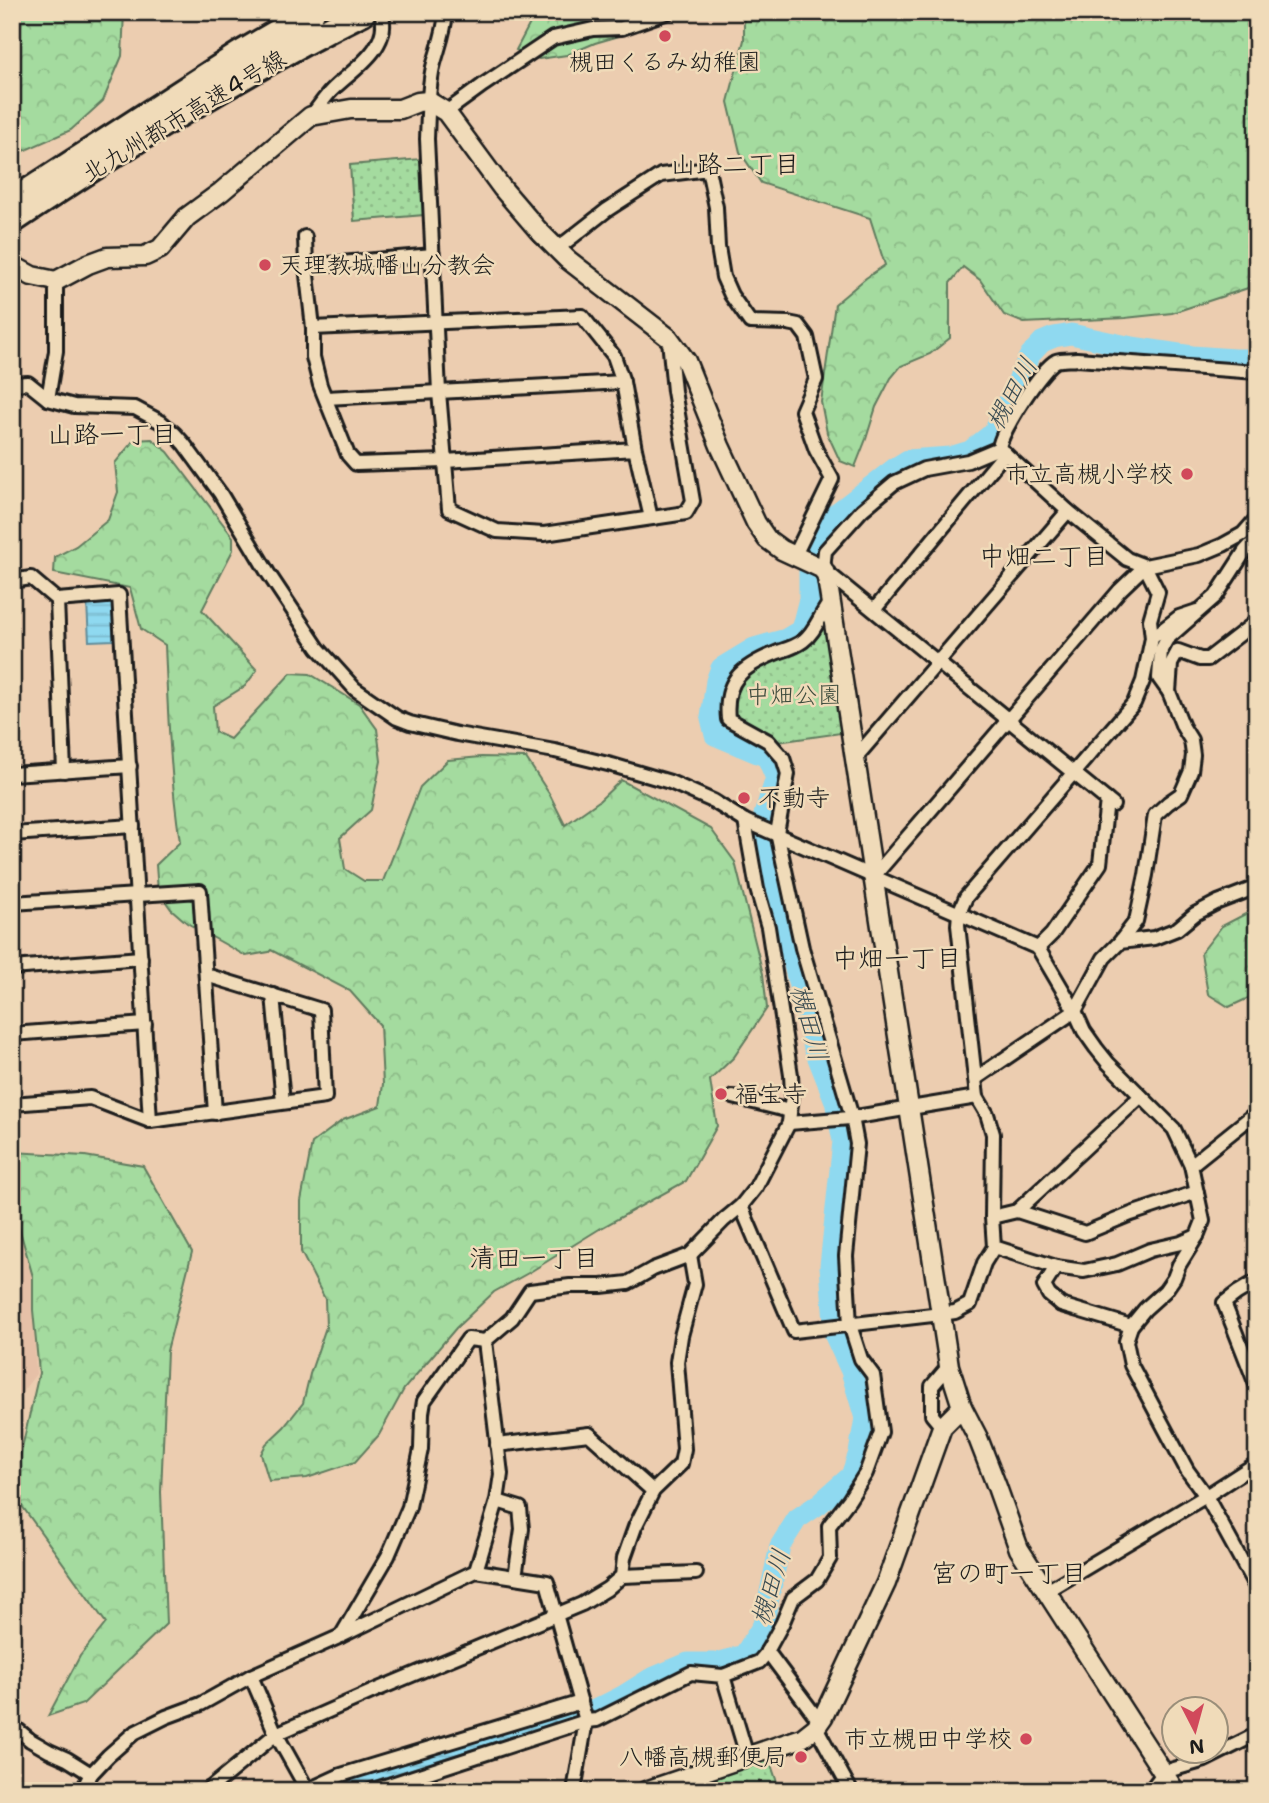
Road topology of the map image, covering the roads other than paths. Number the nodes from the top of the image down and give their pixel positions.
1 (312, 12) edge
2 (381, 12) edge
3 (446, 12) edge
4 (668, 12) edge
5 (359, 14) edge
6 (428, 101) junction
7 (446, 112) junction
8 (312, 116) junction
9 (13, 214) edge
10 (305, 237) dead end
11 (557, 249) junction
12 (433, 255) junction
13 (12, 265) edge
14 (306, 266) junction
15 (56, 281) junction
16 (436, 322) junction
17 (313, 328) junction
18 (669, 338) junction
19 (1257, 372) edge
20 (623, 382) junction
21 (12, 384) edge
22 (439, 392) junction
23 (326, 398) junction
24 (48, 399) junction
25 (635, 449) junction
26 (1002, 450) junction
27 (445, 461) junction
28 (1068, 511) junction
29 (651, 518) junction
30 (1257, 518) edge
31 (1257, 538) edge
32 (797, 556) junction
33 (1145, 566) junction
34 (820, 567) junction
35 (12, 580) edge
36 (57, 600) junction
37 (831, 601) junction
38 (874, 610) junction
39 (1197, 611) junction
40 (1257, 621) edge
41 (1152, 638) junction
42 (938, 662) junction
43 (1169, 692) junction
44 (1009, 720) junction
45 (856, 757) junction
46 (130, 766) junction
47 (64, 771) junction
48 (12, 774) edge
49 (1074, 774) junction
50 (750, 823) junction
51 (133, 826) junction
52 (776, 833) junction
53 (12, 834) edge
54 (874, 876) junction
55 (1257, 887) edge
56 (137, 895) junction
57 (12, 903) edge
58 (959, 913) junction
59 (1120, 942) junction
60 (1038, 948) junction
61 (141, 958) junction
62 (12, 968) edge
63 (206, 975) junction
64 (273, 995) junction
65 (1075, 1011) junction
66 (145, 1024) junction
67 (12, 1034) edge
68 (975, 1079) junction
69 (1141, 1096) junction
70 (733, 1097) dead end
71 (977, 1097) junction
72 (283, 1102) junction
73 (12, 1104) edge
74 (909, 1108) junction
75 (1257, 1111) edge
76 (215, 1113) junction
77 (789, 1117) junction
78 (851, 1118) junction
79 (150, 1121) junction
80 (1191, 1165) junction
81 (1197, 1192) junction
82 (741, 1206) junction
83 (1017, 1211) junction
84 (992, 1217) junction
85 (1196, 1236) junction
86 (995, 1247) junction
87 (690, 1255) junction
88 (1056, 1267) junction
89 (1257, 1281) edge
90 (941, 1314) junction
91 (839, 1326) junction
92 (1131, 1326) junction
93 (485, 1340) junction
94 (949, 1366) junction
95 (1255, 1379) edge
96 (962, 1407) junction
97 (942, 1427) junction
98 (497, 1446) junction
99 (1257, 1463) edge
100 (653, 1490) junction
101 (1206, 1496) junction
102 (497, 1501) junction
103 (476, 1571) junction
104 (696, 1573) dead end
105 (622, 1576) junction
106 (515, 1577) junction
107 (1257, 1589) edge
108 (1047, 1591) junction
109 (555, 1615) junction
110 (341, 1636) junction
111 (767, 1650) junction
112 (251, 1675) junction
113 (723, 1675) junction
114 (581, 1704) junction
115 (586, 1721) junction
116 (818, 1724) junction
117 (12, 1725) edge
118 (276, 1734) junction
119 (1257, 1734) edge
120 (747, 1756) junction
121 (1164, 1772) junction
122 (92, 1774) junction
123 (307, 1790) edge
124 (82, 1791) edge
125 (207, 1791) edge
126 (370, 1791) edge
127 (574, 1791) edge
128 (646, 1791) edge
129 (851, 1791) edge
130 (1150, 1791) edge
131 (1175, 1791) edge

1 - 9 highway, 北九州都市高速4号線
2 - 8 street
3 - 6 street
4 - 7 street
5 - 9 highway, 北九州都市高速4号線
6 - 7 street
6 - 8 street
6 - 12 street
7 - 11 street
8 - 15 street
10 - 14 street
11 - 18 street
11 - 32 street
12 - 14 street
12 - 16 street
13 - 15 street
14 - 17 street
15 - 24 street
16 - 17 street
16 - 20 street
16 - 22 street
17 - 23 street
18 - 29 street
18 - 32 street
19 - 26 street
20 - 22 street
20 - 25 street
21 - 24 street
22 - 23 street
22 - 27 street
23 - 27 street
24 - 50 street
25 - 27 street
25 - 29 street
26 - 28 street
26 - 34 street
26 - 38 street
27 - 29 street
28 - 33 street
28 - 42 street
30 - 33 street
31 - 39 street
32 - 34 street
33 - 41 street
33 - 44 street
34 - 37 street
34 - 38 street
35 - 36 street
36 - 46 street
36 - 47 street
37 - 45 street
37 - 52 street
38 - 42 street
39 - 41 street
39 - 43 street
40 - 43 street
41 - 49 street
42 - 44 street
42 - 45 street
43 - 59 street
44 - 49 street
44 - 54 street
45 - 54 street
46 - 47 street
46 - 51 street
47 - 48 street
49 - 58 street
49 - 60 street
50 - 52 street
50 - 77 street
51 - 53 street
51 - 56 street
52 - 54 street
52 - 78 street
54 - 58 street
54 - 74 street
55 - 59 street
56 - 57 street
56 - 61 street
56 - 63 street
58 - 60 street
58 - 68 street
59 - 65 street
60 - 65 street
61 - 62 street
61 - 66 street
63 - 64 street
63 - 76 street
64 - 72 street
64 - 72 street
65 - 68 street
65 - 69 street
66 - 67 street
66 - 79 street
68 - 71 street
69 - 80 street
69 - 83 street
70 - 77 street
71 - 74 street
71 - 84 street
72 - 76 street
73 - 79 street
74 - 78 street
74 - 90 street
75 - 80 street
76 - 79 street
77 - 78 street
77 - 82 street
78 - 91 street
80 - 81 street
81 - 83 street
81 - 85 street
82 - 87 street
82 - 91 street
83 - 84 street
84 - 86 street
85 - 88 street
85 - 92 street
86 - 88 street
86 - 90 street
87 - 93 street
87 - 100 street
88 - 92 street
89 - 95 street
90 - 91 street
90 - 94 street
91 - 111 street
92 - 101 street
93 - 98 street
93 - 110 street
94 - 96 street
94 - 97 street
96 - 97 street
96 - 108 street
97 - 116 street
98 - 100 street
98 - 102 street
99 - 101 street
100 - 105 street
101 - 107 street
101 - 108 street
102 - 103 street
102 - 106 street
103 - 106 street
103 - 110 street
104 - 105 street
105 - 109 street
106 - 109 street
108 - 121 street
109 - 114 street
109 - 118 street
110 - 112 street
111 - 113 street
111 - 116 street
112 - 118 street
112 - 122 street
113 - 115 street
113 - 120 street
114 - 115 street
114 - 123 street
115 - 126 street
115 - 127 street
116 - 120 street
116 - 129 street
117 - 122 street
118 - 123 street
118 - 125 street
119 - 121 street
120 - 128 street
121 - 130 street
121 - 131 street
122 - 124 street

